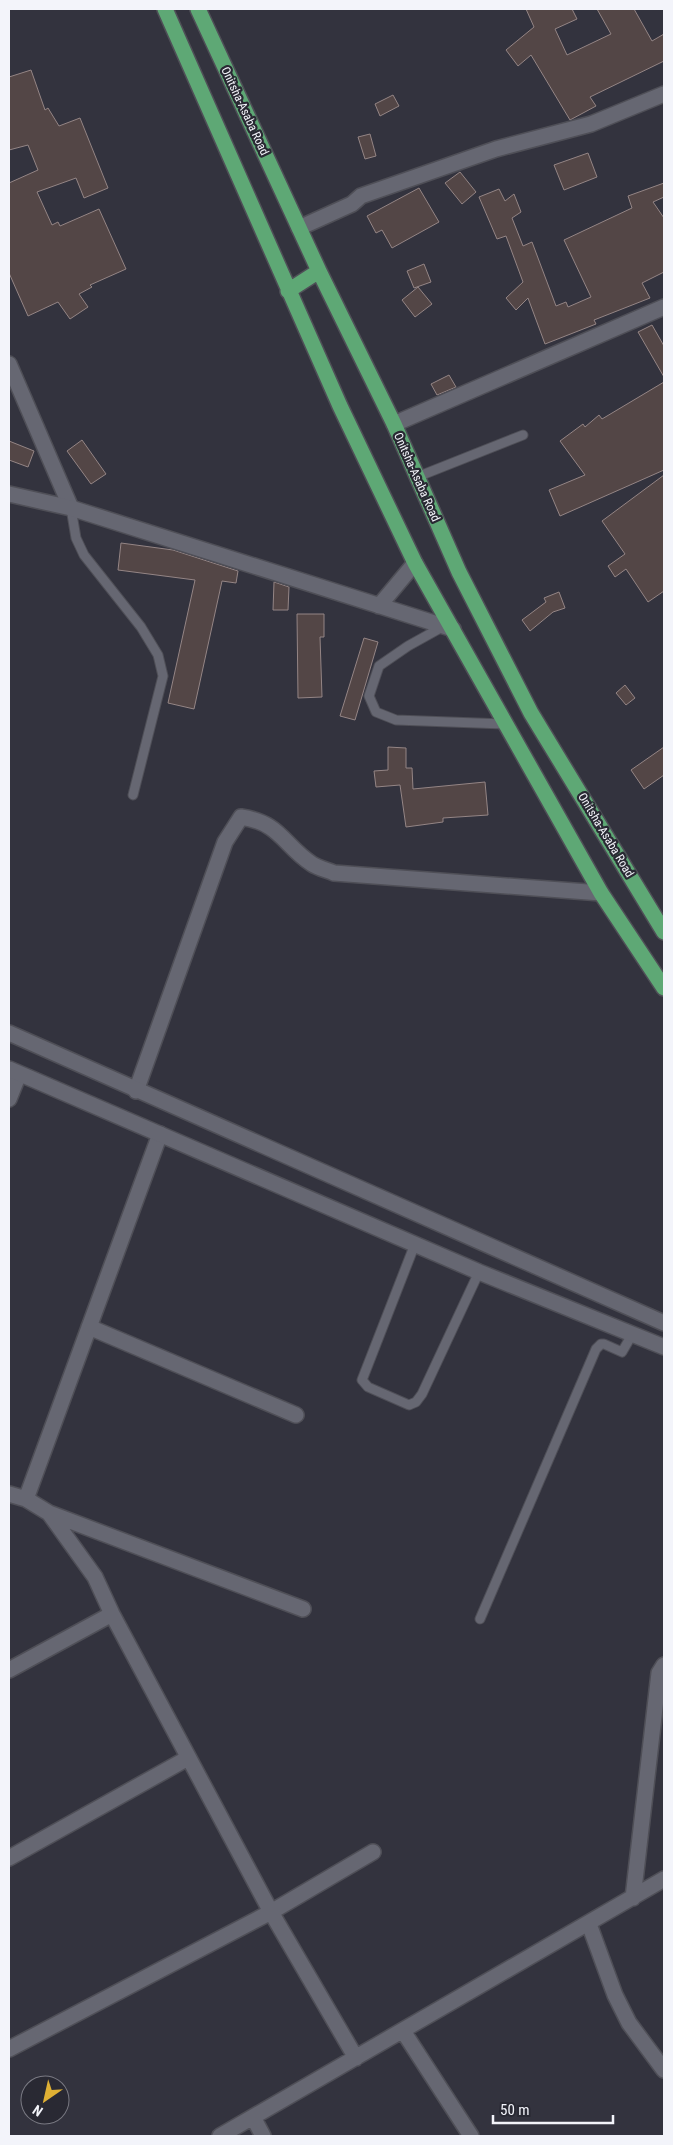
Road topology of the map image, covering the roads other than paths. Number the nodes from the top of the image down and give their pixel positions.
1 (165, 9) edge
2 (198, 9) edge
3 (664, 94) edge
4 (299, 228) junction
5 (319, 271) junction
6 (288, 291) junction
7 (662, 312) edge
8 (9, 364) edge
9 (394, 424) junction
10 (523, 435) dead end
11 (418, 477) junction
12 (9, 494) edge
13 (71, 508) junction
14 (415, 563) junction
15 (379, 606) junction
16 (448, 627) junction
17 (504, 724) junction
18 (133, 795) dead end
19 (601, 894) junction
20 (659, 918) edge
21 (664, 932) edge
22 (664, 988) edge
23 (9, 1033) edge
24 (14, 1072) edge
25 (136, 1091) junction
26 (9, 1099) edge
27 (160, 1134) junction
28 (415, 1244) junction
29 (479, 1272) junction
30 (664, 1323) edge
31 (89, 1327) junction
32 (633, 1333) junction
33 (664, 1347) edge
34 (296, 1415) dead end
35 (9, 1494) edge
36 (26, 1499) junction
37 (49, 1513) junction
38 (302, 1609) dead end
39 (112, 1614) junction
40 (480, 1619) dead end
41 (664, 1665) edge
42 (9, 1670) edge
43 (188, 1758) junction
44 (373, 1852) dead end
45 (9, 1858) edge
46 (664, 1879) edge
47 (633, 1898) junction
48 (271, 1912) junction
49 (589, 1924) junction
50 (403, 2031) junction
51 (9, 2049) edge
52 (356, 2058) junction
53 (664, 2070) edge
54 (253, 2117) junction
55 (220, 2136) edge
56 (263, 2136) edge
57 (471, 2136) edge

1 - 6 highway
2 - 4 highway, Onitsha-Asaba Road
3 - 4 street
4 - 5 highway, Onitsha-Asaba Road
5 - 6 highway
5 - 9 highway, Onitsha-Asaba Road
6 - 14 highway
7 - 9 street
8 - 13 street
9 - 11 highway, Onitsha-Asaba Road
10 - 11 lane
11 - 20 highway, Onitsha-Asaba Road
12 - 13 street
13 - 15 street
13 - 18 lane
14 - 15 street
14 - 16 highway
15 - 16 street
16 - 17 highway
16 - 17 lane
17 - 19 highway
19 - 22 highway
19 - 25 street
20 - 21 highway, Onitsha-Asaba Road
23 - 25 street
24 - 26 street
24 - 27 street
25 - 30 street
27 - 28 street
27 - 31 street
28 - 29 street
28 - 29 lane
29 - 32 street
31 - 34 street
31 - 36 street
32 - 33 street
32 - 40 lane
35 - 36 street
36 - 37 street
37 - 38 street
37 - 39 street
39 - 42 street
39 - 43 street
41 - 47 street
43 - 45 street
43 - 48 street
44 - 48 street
46 - 47 street
47 - 49 street
48 - 51 street
48 - 52 street
49 - 50 street
49 - 53 street
50 - 52 street
50 - 57 street
52 - 54 street
54 - 55 street
54 - 56 street

